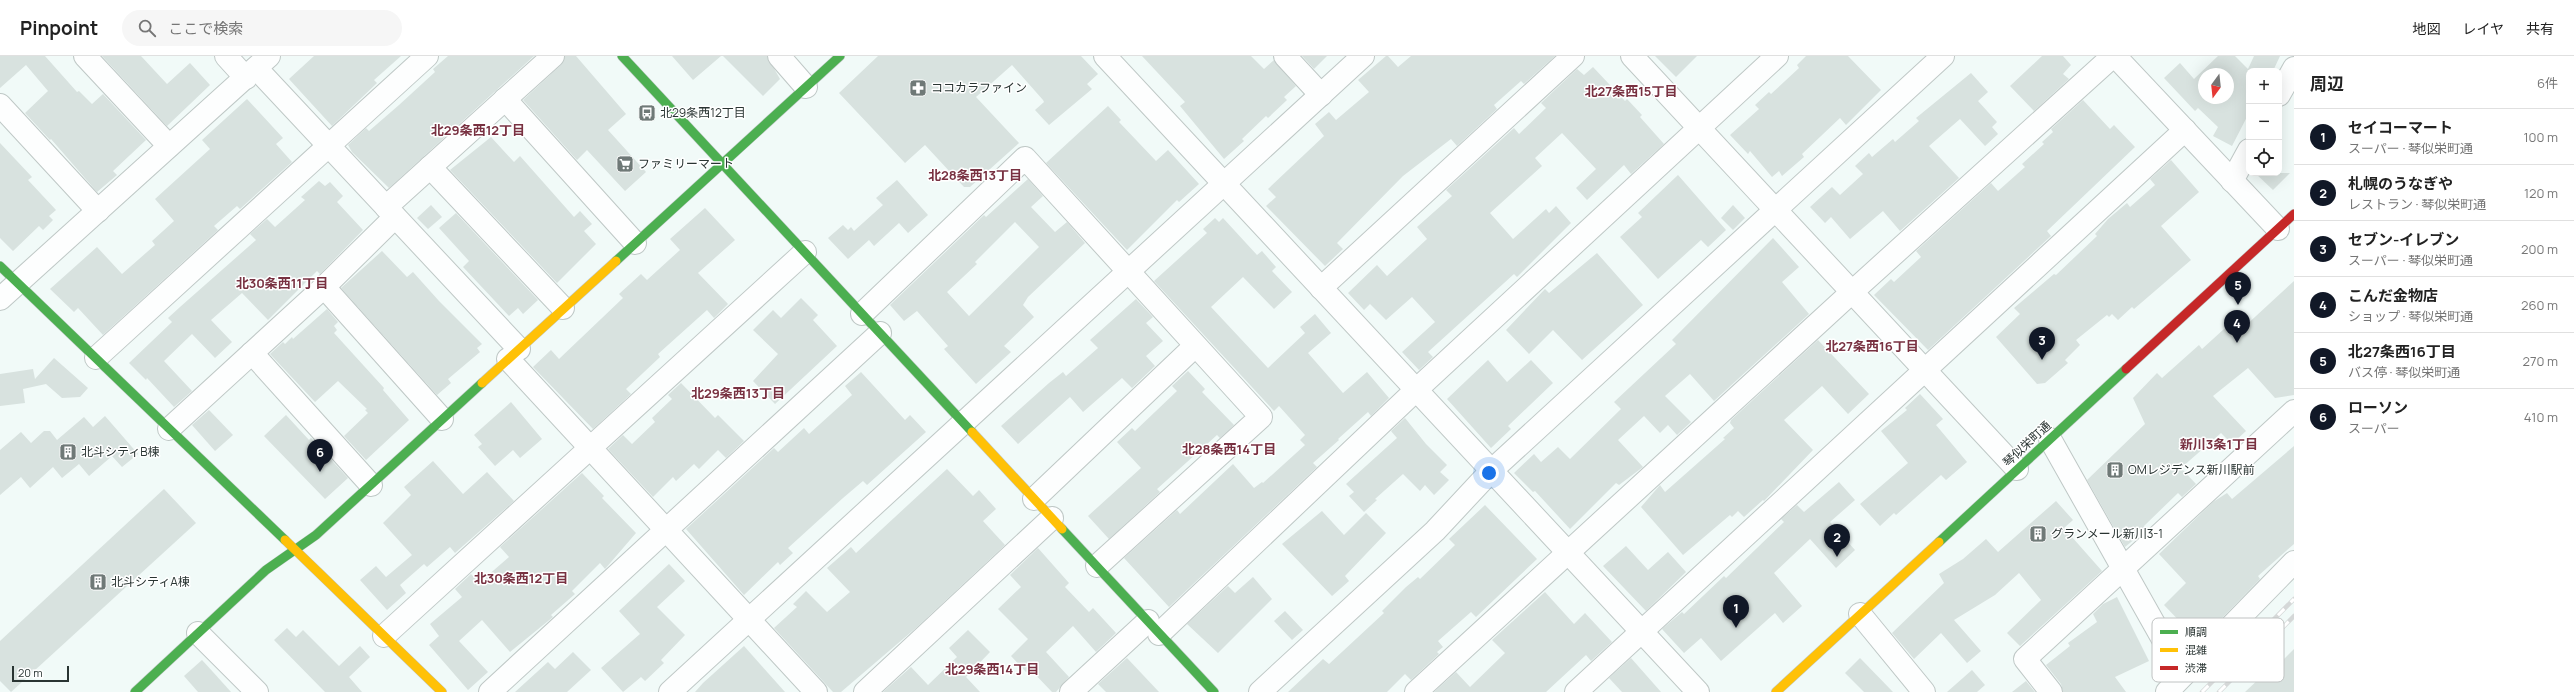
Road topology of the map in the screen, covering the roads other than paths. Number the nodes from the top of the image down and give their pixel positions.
1 (85, 56) edge
2 (226, 56) edge
3 (427, 56) edge
4 (553, 56) edge
5 (622, 56) edge
6 (779, 56) edge
7 (840, 56) edge
8 (1105, 56) edge
9 (1284, 56) edge
10 (1364, 56) edge
11 (1573, 56) edge
12 (1632, 56) edge
13 (1777, 56) edge
14 (1943, 56) edge
15 (2114, 56) edge
16 (257, 67) edge
17 (2294, 68) edge
18 (806, 87) junction
19 (2282, 90) edge
20 (1321, 95) junction
21 (505, 100) junction
22 (0, 105) edge
23 (1699, 128) junction
24 (2185, 130) junction
25 (169, 146) junction
26 (328, 146) junction
27 (2246, 155) edge
28 (722, 164) junction
29 (430, 167) junction
30 (2232, 181) junction
31 (1224, 184) junction
32 (1775, 210) junction
33 (98, 211) junction
34 (390, 212) junction
35 (2294, 214) edge
36 (2278, 229) junction
37 (635, 243) junction
38 (804, 252) junction
39 (0, 266) edge
40 (1129, 271) junction
41 (18, 283) junction
42 (324, 287) junction
43 (1321, 288) junction
44 (1852, 292) junction
45 (0, 299) edge
46 (563, 308) junction
47 (862, 314) junction
48 (880, 333) junction
49 (1195, 346) junction
50 (252, 353) junction
51 (513, 354) junction
52 (96, 358) junction
53 (1924, 370) junction
54 (1416, 390) junction
55 (2294, 411) edge
56 (442, 419) junction
57 (964, 423) junction
58 (169, 428) junction
59 (2050, 439) junction
60 (590, 449) junction
61 (2017, 469) junction
62 (1491, 471) junction
63 (371, 485) junction
64 (1034, 499) junction
65 (1052, 518) junction
66 (665, 529) junction
67 (295, 549) junction
68 (1569, 554) junction
69 (2294, 562) edge
70 (1097, 566) junction
71 (2122, 567) junction
72 (1860, 614) junction
73 (2239, 618) edge
74 (749, 620) junction
75 (2152, 621) edge
76 (1154, 627) junction
77 (1642, 632) junction
78 (198, 633) junction
79 (384, 636) junction
80 (2177, 682) edge
81 (135, 692) edge
82 (257, 692) edge
83 (442, 692) edge
84 (490, 692) edge
85 (670, 692) edge
86 (816, 692) edge
87 (866, 692) edge
88 (1071, 692) edge
89 (1214, 692) edge
90 (1260, 692) edge
91 (1416, 692) edge
92 (1576, 692) edge
93 (1698, 692) edge
94 (1776, 692) edge
95 (1924, 692) edge
96 (2051, 692) edge
97 (2166, 692) edge

1 - 25 street
2 - 16 street
3 - 26 street
4 - 21 street
5 - 28 street
6 - 18 street
7 - 18 street
8 - 31 street
9 - 20 street
10 - 20 street
11 - 43 street
12 - 23 street
13 - 23 street
14 - 32 street
15 - 24 street
15 - 44 street
16 - 25 street
16 - 26 street
17 - 19 street
18 - 28 street
20 - 31 street
21 - 29 street
21 - 37 street
22 - 33 street
23 - 32 street
23 - 54 street
24 - 30 street
24 - 53 street
25 - 33 street
26 - 34 street
26 - 52 street
27 - 30 street
28 - 37 street
28 - 38 street
29 - 34 street
29 - 46 street
30 - 36 street
31 - 40 street
31 - 43 street
32 - 44 street
32 - 62 street
33 - 41 street
34 - 42 street
34 - 51 street
35 - 36 street, 琴似栄町通
36 - 59 street, 琴似栄町通
37 - 46 street
38 - 47 street
38 - 60 street
39 - 41 street
40 - 47 street
40 - 49 street
40 - 57 street
41 - 45 street
41 - 52 street
42 - 50 street
42 - 56 street
43 - 54 street
44 - 53 street
44 - 68 street
46 - 51 street
47 - 48 street
48 - 57 street
48 - 66 street
49 - 64 street
49 - 70 street
50 - 58 street
50 - 63 street
51 - 56 street
51 - 60 street
52 - 58 street
53 - 61 street
53 - 77 street
54 - 62 street
54 - 76 street
55 - 71 street
56 - 63 street
57 - 64 street
57 - 74 street
58 - 67 street
59 - 61 street, 琴似栄町通
59 - 71 street
60 - 66 street
60 - 79 street
61 - 72 street, 琴似栄町通
62 - 68 street
62 - 90 street
63 - 67 street
64 - 65 street
65 - 70 street
65 - 87 street
66 - 74 street
66 - 84 street
67 - 78 street
67 - 79 street
68 - 77 street
68 - 91 street
69 - 73 street
70 - 76 street
71 - 75 street
71 - 96 street
72 - 94 street, 琴似栄町通
72 - 95 street
74 - 85 street
74 - 86 street
76 - 88 street
76 - 89 street
77 - 92 street
77 - 93 street
78 - 81 street
78 - 82 street
79 - 83 street
80 - 97 street

